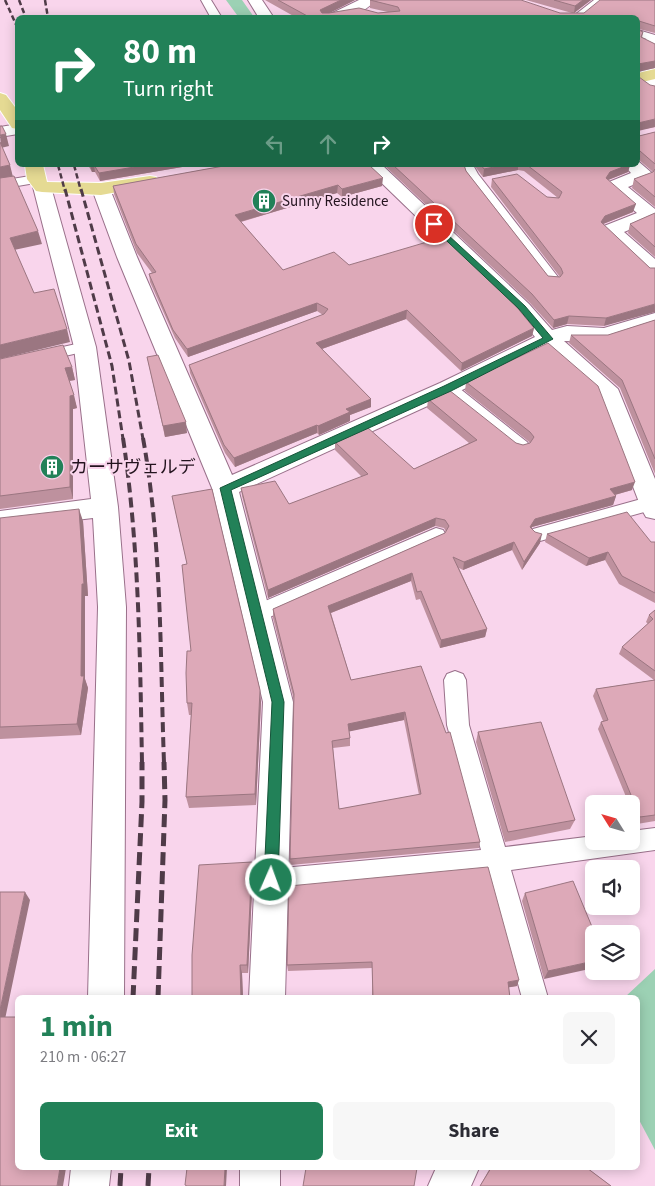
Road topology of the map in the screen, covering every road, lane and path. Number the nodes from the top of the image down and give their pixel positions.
1 (206, 0) edge
2 (255, 0) edge
3 (600, 0) edge
4 (363, 5) edge
5 (215, 15) edge
6 (265, 15) edge
7 (337, 15) edge
8 (574, 15) edge
9 (0, 98) edge
10 (15, 120) edge
11 (15, 129) edge
12 (0, 132) edge
13 (374, 167) edge
14 (469, 167) edge
15 (635, 167) edge
16 (37, 177) edge
17 (168, 177) edge
18 (0, 185) edge
19 (101, 190) junction
20 (653, 215) edge
21 (655, 270) edge
22 (553, 280) edge
23 (655, 319) edge
24 (548, 339) junction
25 (86, 347) junction
26 (0, 366) edge
27 (448, 388) junction
28 (521, 446) edge
29 (225, 488) junction
30 (654, 506) edge
31 (105, 507) junction
32 (0, 520) edge
33 (540, 534) edge
34 (436, 535) edge
35 (256, 614) junction
36 (456, 680) dead end
37 (655, 839) edge
38 (496, 860) junction
39 (271, 880) junction
40 (106, 995) edge
41 (267, 995) edge
42 (534, 995) edge
43 (91, 1170) edge
44 (260, 1170) edge
45 (458, 1170) edge
46 (89, 1186) edge
47 (260, 1186) edge
48 (448, 1186) edge

1 - 5 lane
2 - 6 street
3 - 8 lane
4 - 7 street
9 - 10 main road
11 - 12 street
13 - 24 street
14 - 22 lane
15 - 20 street
16 - 18 lane
16 - 19 main road
16 - 25 street
17 - 19 main road
19 - 29 street
20 - 21 street
23 - 24 street
24 - 27 street
24 - 30 street
25 - 26 lane
25 - 31 street
27 - 28 lane
27 - 29 street
29 - 35 street
30 - 33 lane
31 - 32 street
31 - 40 street
34 - 35 lane
35 - 39 street
36 - 38 lane
37 - 38 lane
38 - 39 lane
38 - 42 lane
39 - 41 street
43 - 46 street
44 - 47 street
45 - 48 street

